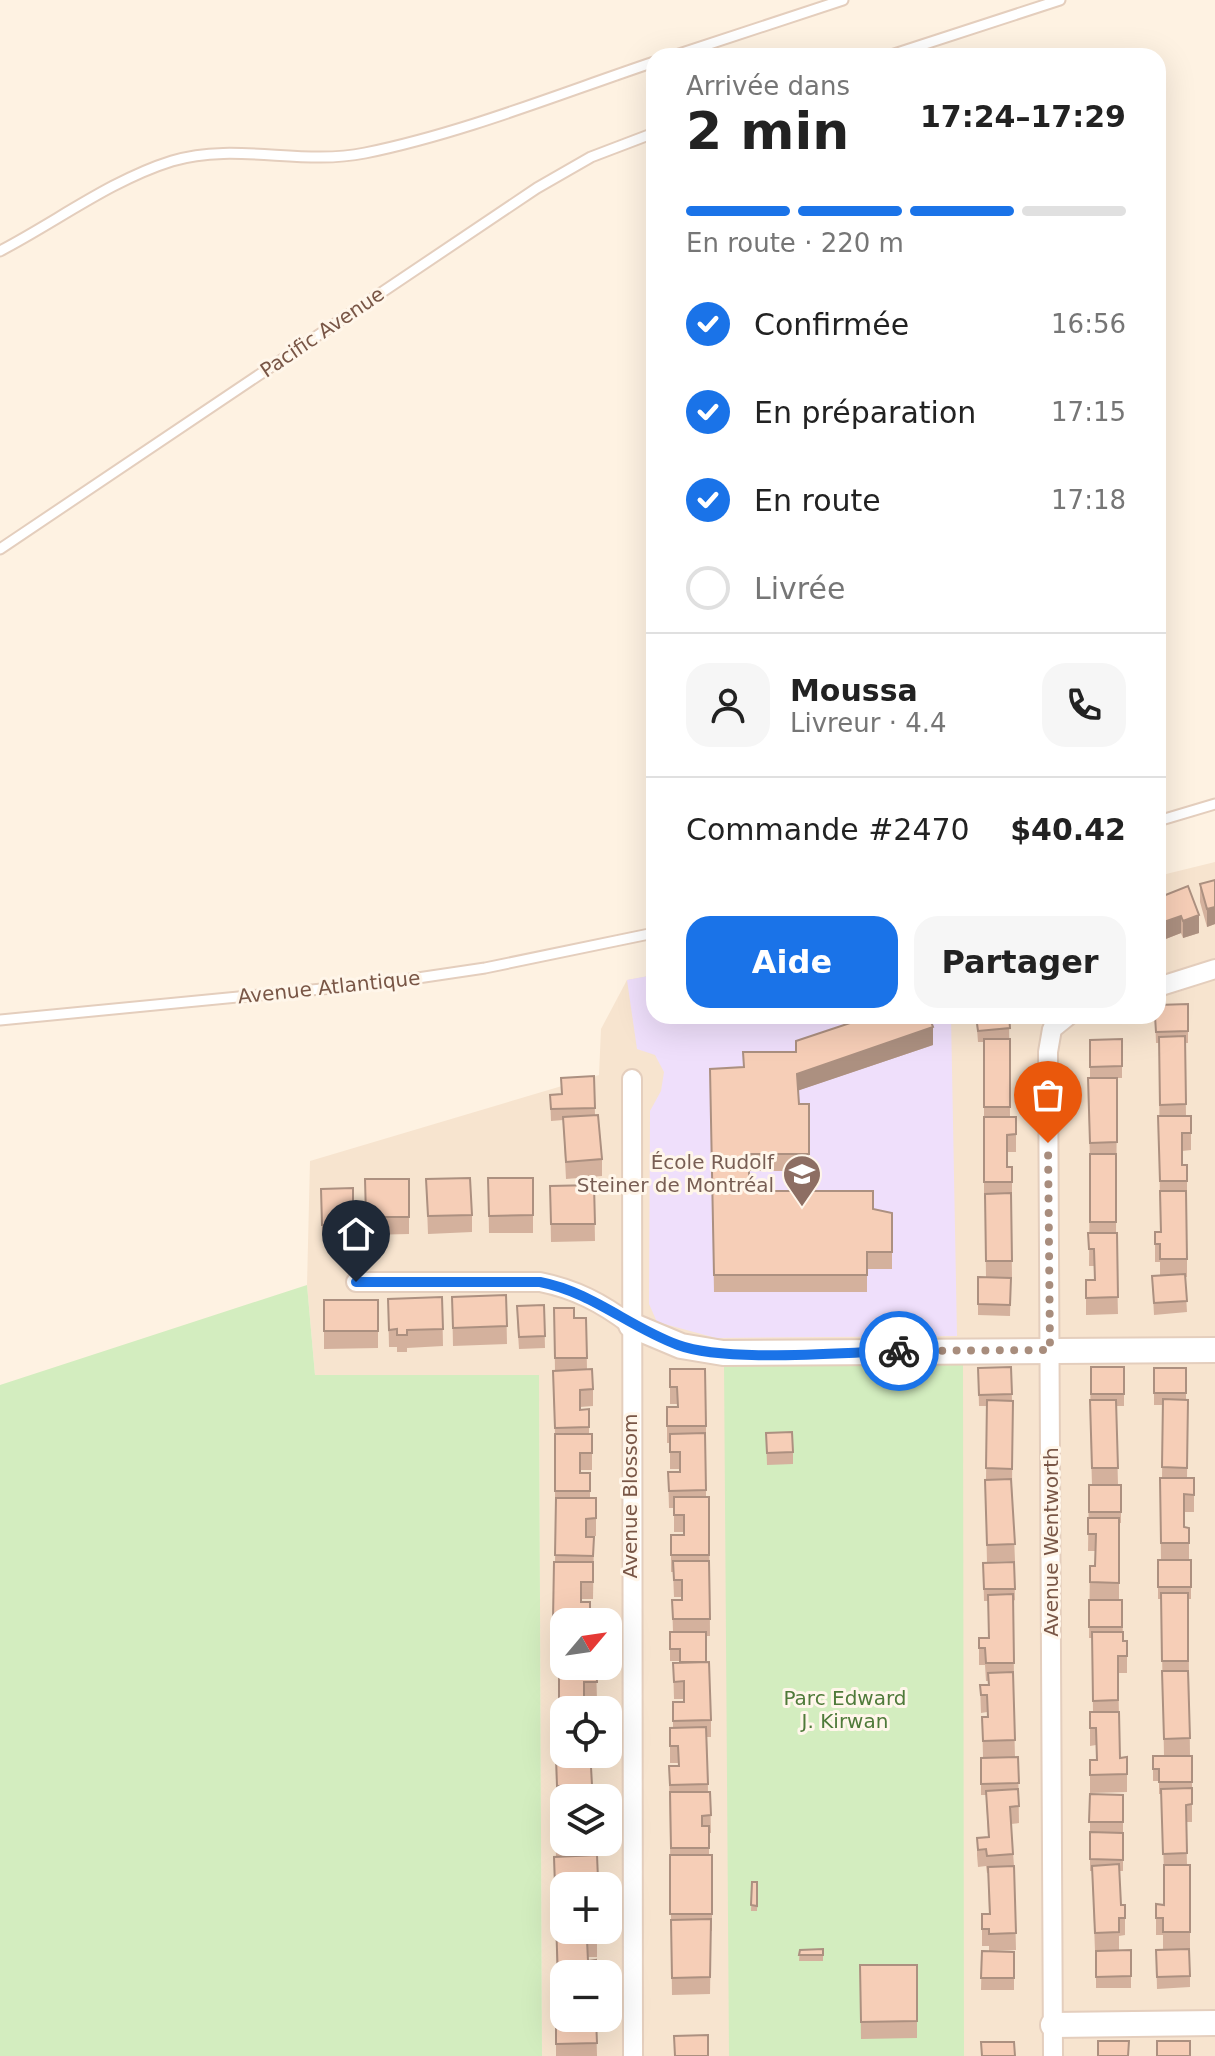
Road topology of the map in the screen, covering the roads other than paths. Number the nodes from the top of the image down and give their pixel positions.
1 (843, 0) edge
2 (1060, 0) edge
3 (697, 48) edge
4 (913, 48) edge
5 (646, 65) edge
6 (646, 136) edge
7 (0, 251) edge
8 (0, 549) edge
9 (1215, 804) edge
10 (1166, 819) edge
11 (646, 935) edge
12 (1215, 969) edge
13 (1166, 984) edge
14 (0, 1020) edge
15 (1058, 1024) edge
16 (632, 1079) dead end
17 (356, 1282) dead end
18 (631, 1325) junction
19 (1050, 1350) junction
20 (1215, 1350) edge
21 (1215, 2023) edge
22 (1053, 2025) junction
23 (633, 2056) edge
24 (1053, 2056) edge

1 - 3 lane
2 - 4 lane
5 - 7 lane
6 - 8 lane, Pacific Avenue
9 - 10 lane
11 - 14 lane, Avenue Atlantique
12 - 13 street
15 - 19 street, Avenue Wentworth
16 - 18 street, Avenue Blossom
17 - 18 street
18 - 19 street
18 - 23 street, Avenue Blossom
19 - 20 street
19 - 22 street, Avenue Wentworth
21 - 22 street
22 - 24 street, Avenue Wentworth

